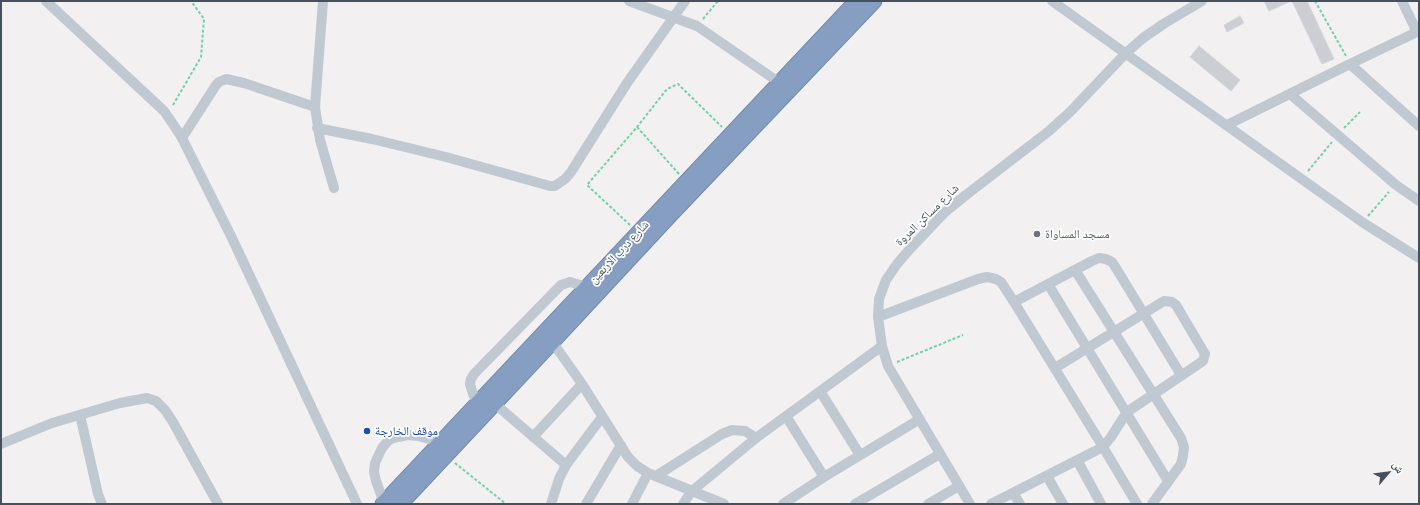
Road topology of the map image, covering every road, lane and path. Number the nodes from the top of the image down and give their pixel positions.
1 (46, 1) edge
2 (191, 1) edge
3 (323, 1) edge
4 (629, 1) edge
5 (685, 1) edge
6 (718, 1) edge
7 (857, 1) edge
8 (874, 1) edge
9 (1052, 1) edge
10 (1202, 1) edge
11 (1315, 1) edge
12 (1402, 1) edge
13 (674, 17) junction
14 (697, 26) junction
15 (1418, 31) edge
16 (1126, 53) junction
17 (1350, 64) junction
18 (780, 83) junction
19 (1290, 94) junction
20 (315, 107) junction
21 (164, 111) junction
22 (1360, 112) dead end
23 (1227, 125) junction
24 (1419, 126) edge
25 (637, 127) junction
26 (317, 128) junction
27 (730, 134) junction
28 (1338, 135) junction
29 (182, 138) junction
30 (1301, 180) junction
31 (686, 182) junction
32 (1396, 185) junction
33 (334, 188) dead end
34 (1419, 201) edge
35 (666, 210) junction
36 (1362, 222) junction
37 (638, 233) junction
38 (1419, 258) edge
39 (1075, 270) junction
40 (1048, 284) junction
41 (587, 287) junction
42 (1014, 302) junction
43 (1143, 313) junction
44 (878, 317) junction
45 (1114, 331) junction
46 (963, 334) dead end
47 (548, 337) junction
48 (882, 346) junction
49 (1087, 348) junction
50 (888, 366) junction
51 (1055, 368) junction
52 (1181, 375) junction
53 (582, 384) junction
54 (820, 391) junction
55 (1154, 394) junction
56 (478, 403) junction
57 (494, 403) junction
58 (1126, 412) junction
59 (80, 415) junction
60 (602, 416) junction
61 (786, 416) junction
62 (920, 419) junction
63 (533, 437) junction
64 (756, 438) junction
65 (1, 444) edge
66 (621, 445) junction
67 (1103, 447) junction
68 (443, 449) junction
69 (940, 454) junction
70 (860, 455) junction
71 (1077, 460) junction
72 (566, 465) junction
73 (652, 474) junction
74 (1047, 476) junction
75 (824, 477) junction
76 (1168, 481) junction
77 (959, 486) junction
78 (692, 491) junction
79 (1013, 493) junction
80 (383, 503) edge
81 (102, 504) edge
82 (218, 504) edge
83 (357, 504) edge
84 (400, 504) edge
85 (506, 504) edge
86 (552, 504) edge
87 (586, 504) edge
88 (632, 504) edge
89 (683, 504) edge
90 (724, 504) edge
91 (783, 504) edge
92 (855, 504) edge
93 (928, 504) edge
94 (970, 504) edge
95 (991, 504) edge
96 (1020, 504) edge
97 (1062, 504) edge
98 (1102, 504) edge
99 (1137, 504) edge
100 (1152, 504) edge

1 - 21 street
2 - 21 path
3 - 20 street
4 - 13 street
5 - 13 street
6 - 14 path
7 - 18 highway, شارع درب الاربعين
8 - 35 highway, شارع درب الاربعين
9 - 16 street
10 - 16 street, شارع مساكن المروة
11 - 17 path
12 - 15 street
13 - 14 street
13 - 26 street
14 - 18 street
15 - 17 street
16 - 23 street
16 - 44 street, شارع مساكن المروة
17 - 19 street
17 - 24 street
18 - 27 highway, شارع درب الاربعين
19 - 23 street
19 - 28 street
20 - 26 street
20 - 29 street
21 - 29 street
22 - 28 path
23 - 30 street
25 - 27 path
25 - 31 path
25 - 37 path
26 - 33 street
27 - 31 highway, شارع درب الاربعين
28 - 30 path
28 - 32 street
29 - 83 street
30 - 36 street
31 - 35 highway, شارع درب الاربعين
32 - 34 street
32 - 36 path
35 - 37 highway, شارع درب الاربعين
35 - 47 highway, شارع درب الاربعين
36 - 38 street
37 - 41 highway, شارع درب الاربعين
39 - 40 street
39 - 43 street
39 - 45 street
40 - 42 street
40 - 49 street
41 - 47 highway, شارع درب الاربعين
41 - 56 street
42 - 44 street
42 - 51 street
43 - 45 street
43 - 52 street
43 - 52 street
44 - 48 street, شارع مساكن المروة
45 - 49 street
45 - 55 street
46 - 50 path
47 - 53 street
47 - 56 highway, شارع درب الاربعين
47 - 57 highway, شارع درب الاربعين
48 - 50 street, شارع مساكن المروة
48 - 54 street
49 - 51 street
49 - 58 street
50 - 62 street, شارع مساكن المروة
51 - 67 street
52 - 55 street
53 - 60 street
53 - 63 street
54 - 61 street
54 - 70 street
55 - 58 street
55 - 76 street
56 - 68 highway, شارع درب الاربعين
57 - 63 street
57 - 68 highway, شارع درب الاربعين
58 - 67 street
58 - 76 street
59 - 65 street
59 - 81 street
59 - 82 street
60 - 66 street
60 - 72 street
61 - 64 street
61 - 75 street
62 - 69 street, شارع مساكن المروة
62 - 70 street
63 - 72 street
64 - 73 street
64 - 78 street
66 - 73 street
66 - 87 street
67 - 71 street
67 - 99 street
68 - 80 highway, شارع درب الاربعين
68 - 80 street
68 - 84 highway, شارع درب الاربعين
68 - 85 path
69 - 77 street, شارع مساكن المروة
69 - 92 street
70 - 75 street
71 - 74 street
71 - 98 street
72 - 86 street
73 - 78 street
73 - 88 street
74 - 79 street
74 - 97 street
75 - 91 street
76 - 100 street
77 - 93 street
77 - 94 street, شارع مساكن المروة
78 - 89 street
78 - 90 street
79 - 95 street
79 - 96 street

